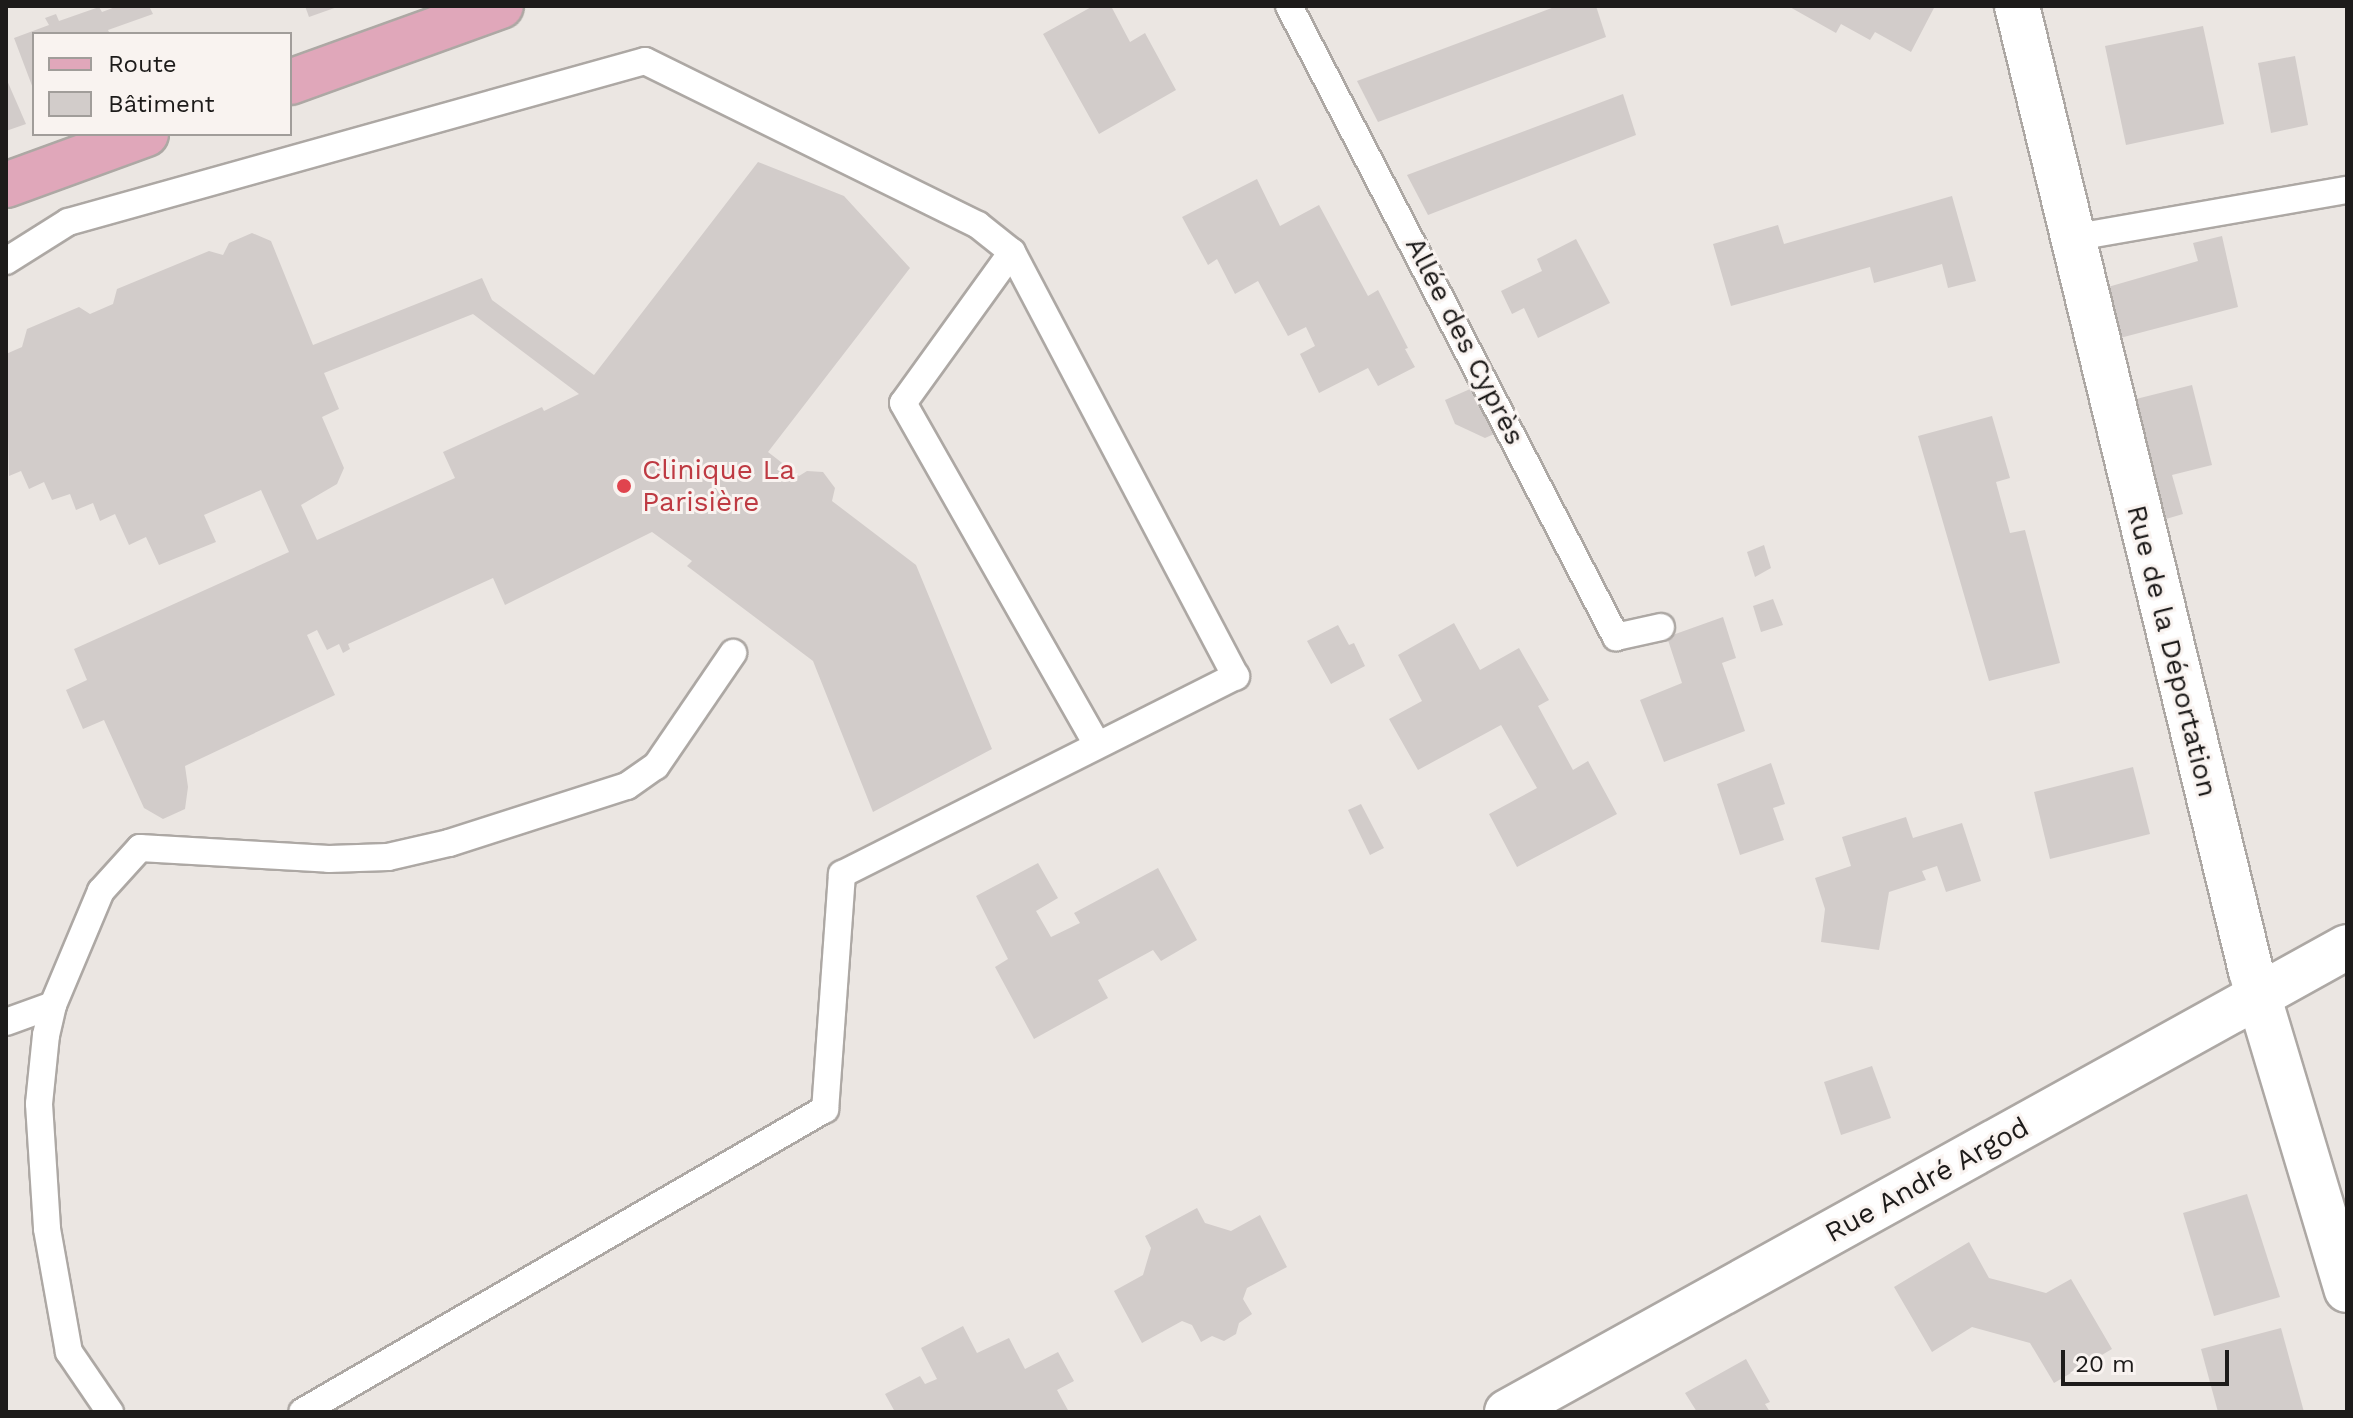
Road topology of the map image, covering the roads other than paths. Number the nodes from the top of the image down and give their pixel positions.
1 (501, 6) edge
2 (1289, 6) edge
3 (2017, 6) edge
4 (292, 81) edge
5 (141, 136) edge
6 (6, 185) edge
7 (2347, 190) edge
8 (2071, 238) junction
9 (1012, 252) junction
10 (6, 261) edge
11 (1661, 627) dead end
12 (733, 653) dead end
13 (1097, 745) junction
14 (2347, 947) edge
15 (2259, 997) junction
16 (53, 1005) junction
17 (6, 1022) edge
18 (2347, 1290) edge
19 (110, 1412) edge
20 (302, 1412) edge
21 (1507, 1412) edge

1 - 4 main road
2 - 11 lane, Allée des Cyprès
3 - 8 street, Rue de la Déportation
5 - 6 main road
7 - 8 lane
8 - 15 street, Rue de la Déportation
9 - 10 lane
9 - 13 lane
9 - 13 lane
12 - 16 lane
13 - 20 lane
14 - 15 street, Rue André Argod
15 - 18 street, Rue de la Déportation
15 - 21 street, Rue André Argod
16 - 17 lane
16 - 19 lane

